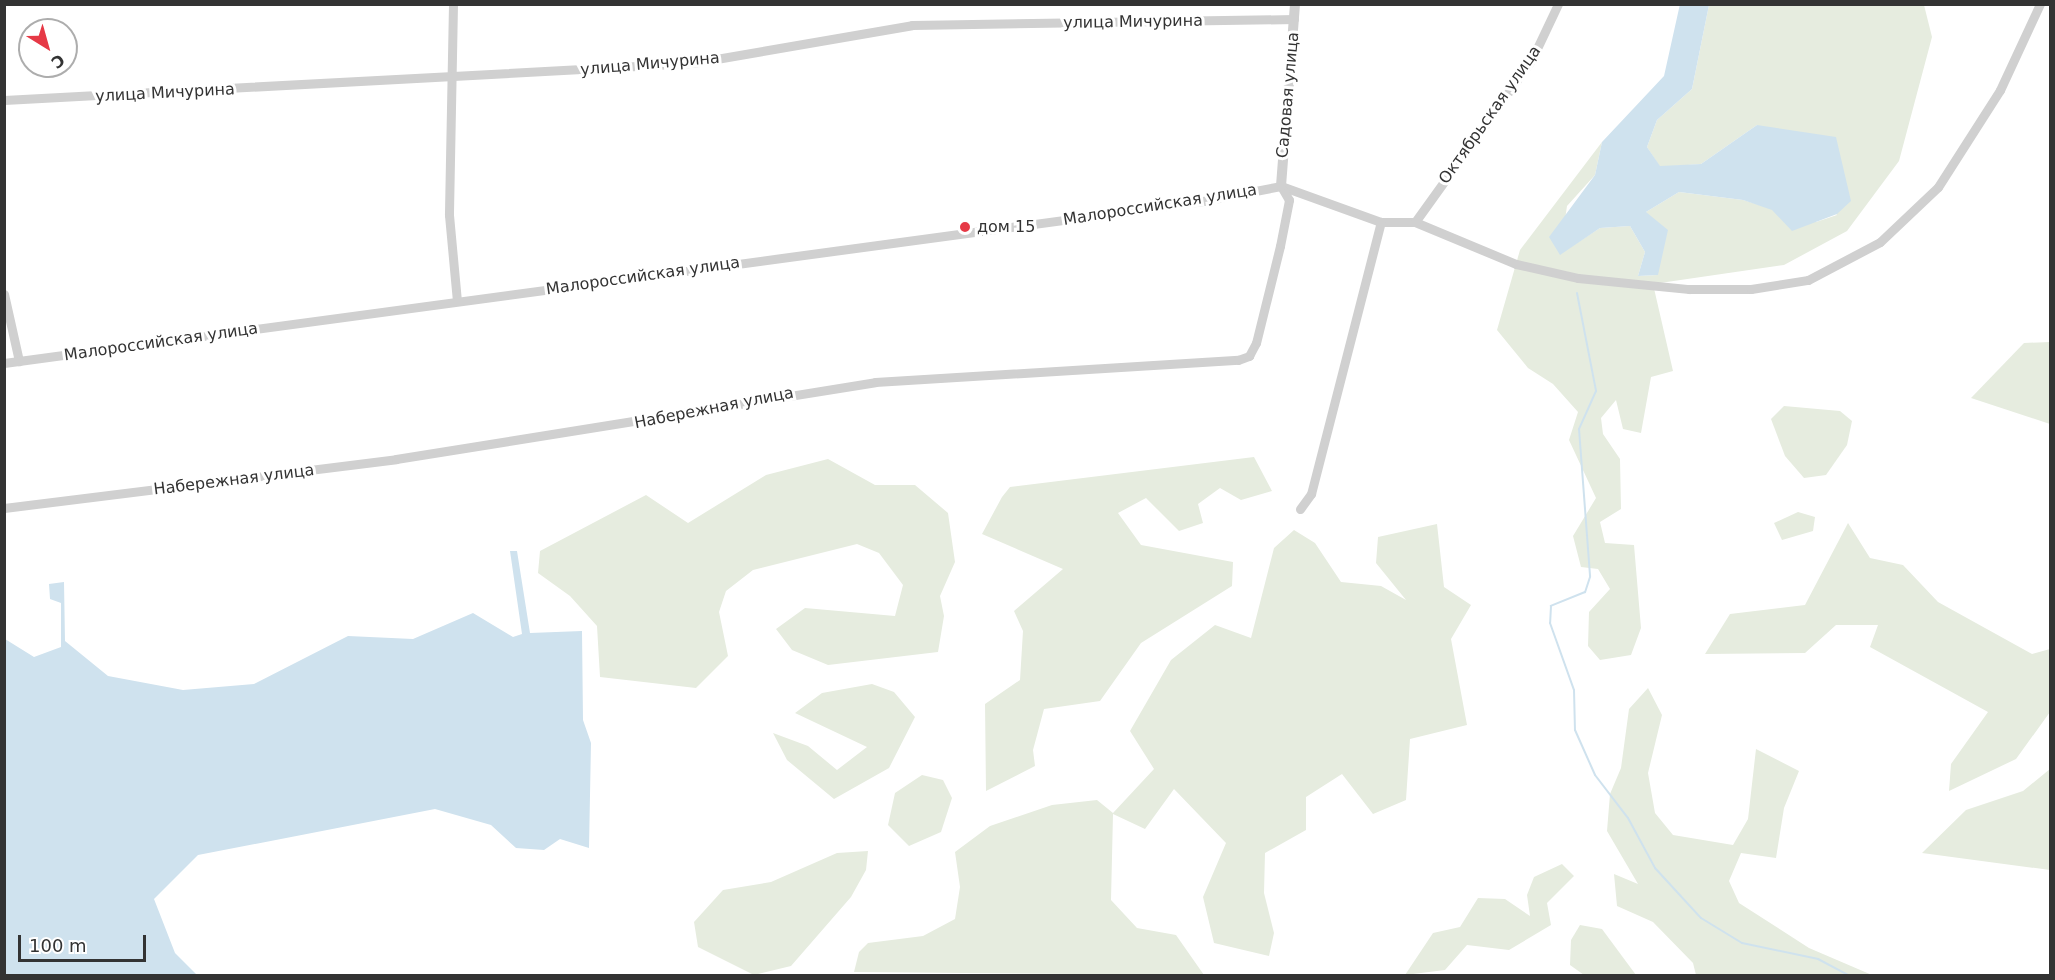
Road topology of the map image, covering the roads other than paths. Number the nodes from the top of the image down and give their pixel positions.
1 (453, 4) edge
2 (1295, 4) edge
3 (1558, 4) edge
4 (2040, 4) edge
5 (1294, 19) junction
6 (451, 79) junction
7 (4, 100) edge
8 (1281, 186) junction
9 (1381, 222) junction
10 (1415, 222) junction
11 (4, 294) edge
12 (457, 301) junction
13 (19, 361) junction
14 (4, 363) edge
15 (4, 508) edge
16 (1300, 509) dead end

1 - 6 street
2 - 5 street, Садовая улица
3 - 10 street, Октябрьская улица
4 - 10 street
5 - 6 street, улица Мичурина
5 - 8 street, Садовая улица
6 - 7 street, улица Мичурина
6 - 12 street
8 - 9 street
8 - 12 street, Малороссийская улица
8 - 15 street, Набережная улица
9 - 10 street
9 - 16 street
11 - 13 street
12 - 13 street, Малороссийская улица
13 - 14 street, Малороссийская улица

